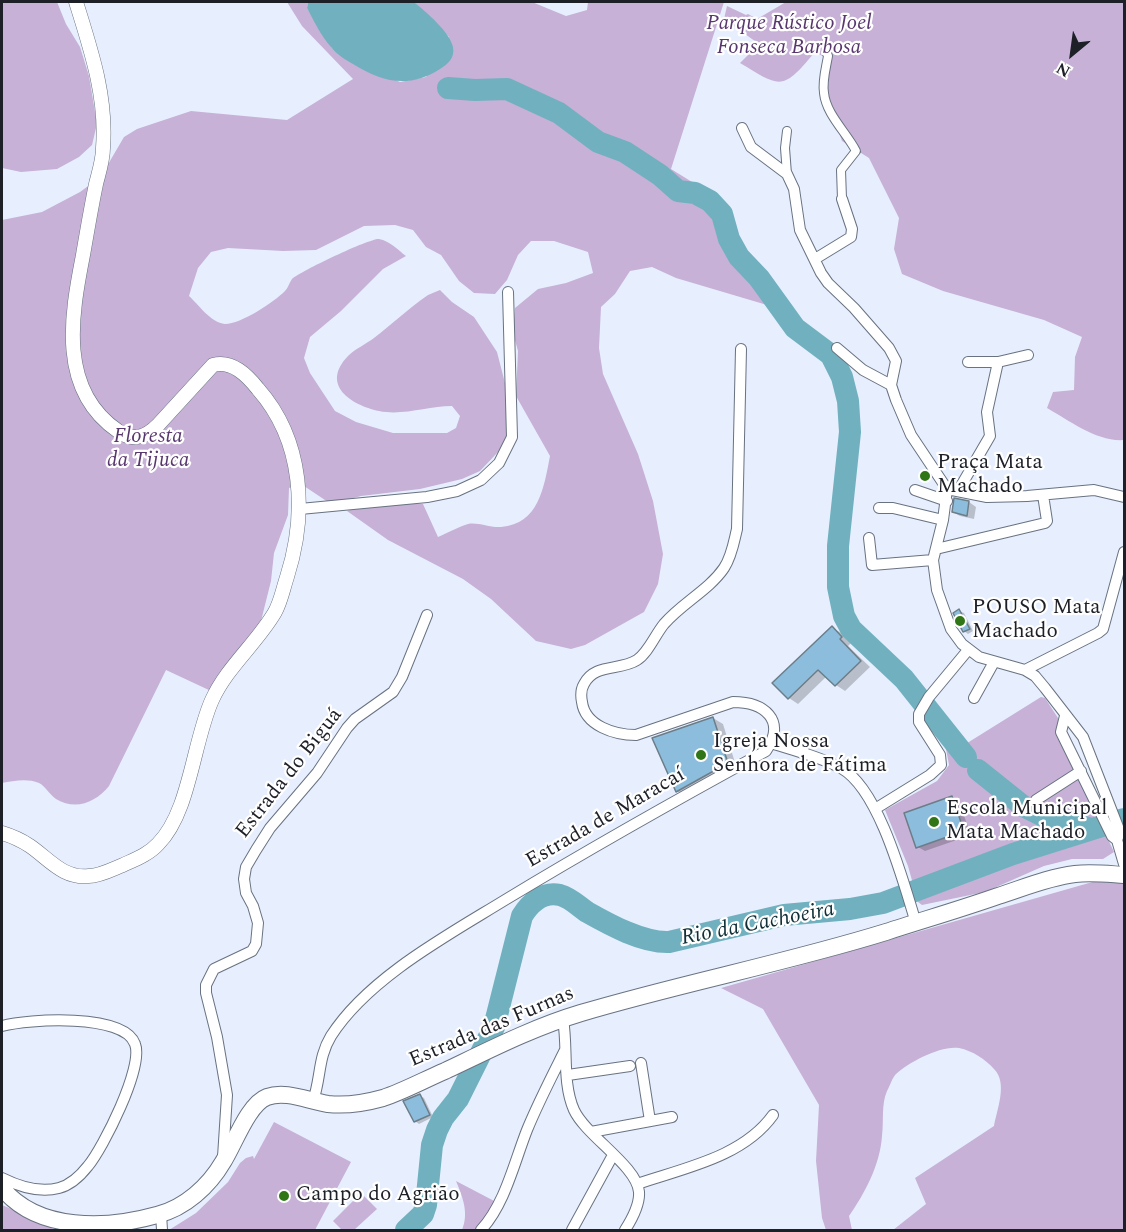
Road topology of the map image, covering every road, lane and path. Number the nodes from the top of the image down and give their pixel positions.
1 (76, 2) edge
2 (826, 51) dead end
3 (742, 128) dead end
4 (787, 131) dead end
5 (787, 174) junction
6 (842, 199) joint
7 (815, 259) junction
8 (508, 292) dead end
9 (837, 348) dead end
10 (741, 349) dead end
11 (1028, 355) dead end
12 (968, 362) dead end
13 (998, 362) junction
14 (891, 385) junction
15 (915, 490) dead end
16 (952, 490) junction
17 (1125, 497) edge
18 (1043, 500) junction
19 (946, 501) junction
20 (879, 508) dead end
21 (300, 509) junction
22 (943, 520) junction
23 (869, 538) dead end
24 (938, 549) junction
25 (1124, 554) edge
26 (933, 560) junction
27 (427, 615) dead end
28 (968, 650) junction
29 (994, 662) junction
30 (1025, 670) junction
31 (974, 698) dead end
32 (1065, 716) junction
33 (771, 743) junction
34 (1081, 771) junction
35 (1036, 800) dead end
36 (874, 809) junction
37 (1110, 819) junction
38 (2, 833) edge
39 (1125, 864) edge
40 (1125, 874) edge
41 (915, 923) junction
42 (563, 1019) junction
43 (2, 1026) edge
44 (566, 1047) junction
45 (568, 1075) junction
46 (313, 1101) junction
47 (773, 1115) dead end
48 (672, 1118) dead end
49 (650, 1121) junction
50 (591, 1132) junction
51 (613, 1155) junction
52 (223, 1163) junction
53 (2, 1178) edge
54 (637, 1184) junction
55 (2, 1188) edge
56 (162, 1222) edge
57 (481, 1230) edge
58 (572, 1230) edge
59 (625, 1230) edge

1 - 21 street
2 - 6 street
3 - 5 street
4 - 5 street
5 - 7 street
6 - 7 street
7 - 14 street
8 - 21 street
9 - 14 street
10 - 33 street
11 - 13 street
12 - 13 street
13 - 16 street
14 - 16 street
15 - 19 street
16 - 18 street
16 - 19 street
17 - 18 street
18 - 24 street
19 - 22 street
20 - 22 street
21 - 38 street
22 - 24 street
23 - 26 street
24 - 26 street
25 - 30 street
26 - 28 street
27 - 52 street, Estrada do Biguá
28 - 29 street
28 - 36 street
29 - 30 street
29 - 31 street
30 - 32 street
32 - 34 street
32 - 37 street
33 - 36 street
33 - 46 street, Estrada de Maracaí
34 - 35 street
34 - 37 street
36 - 41 street
37 - 39 street
40 - 41 main road, Estrada das Furnas
41 - 42 main road, Estrada das Furnas
42 - 44 street
42 - 46 main road, Estrada das Furnas
43 - 53 street
44 - 45 street
44 - 57 street
45 - 49 street
45 - 50 street
46 - 52 main road, Estrada das Furnas
47 - 54 street
48 - 49 street
49 - 50 street
50 - 51 street
51 - 54 street
51 - 58 street
52 - 56 main road, Estrada das Furnas
54 - 59 street
55 - 56 main road, Estrada das Furnas

